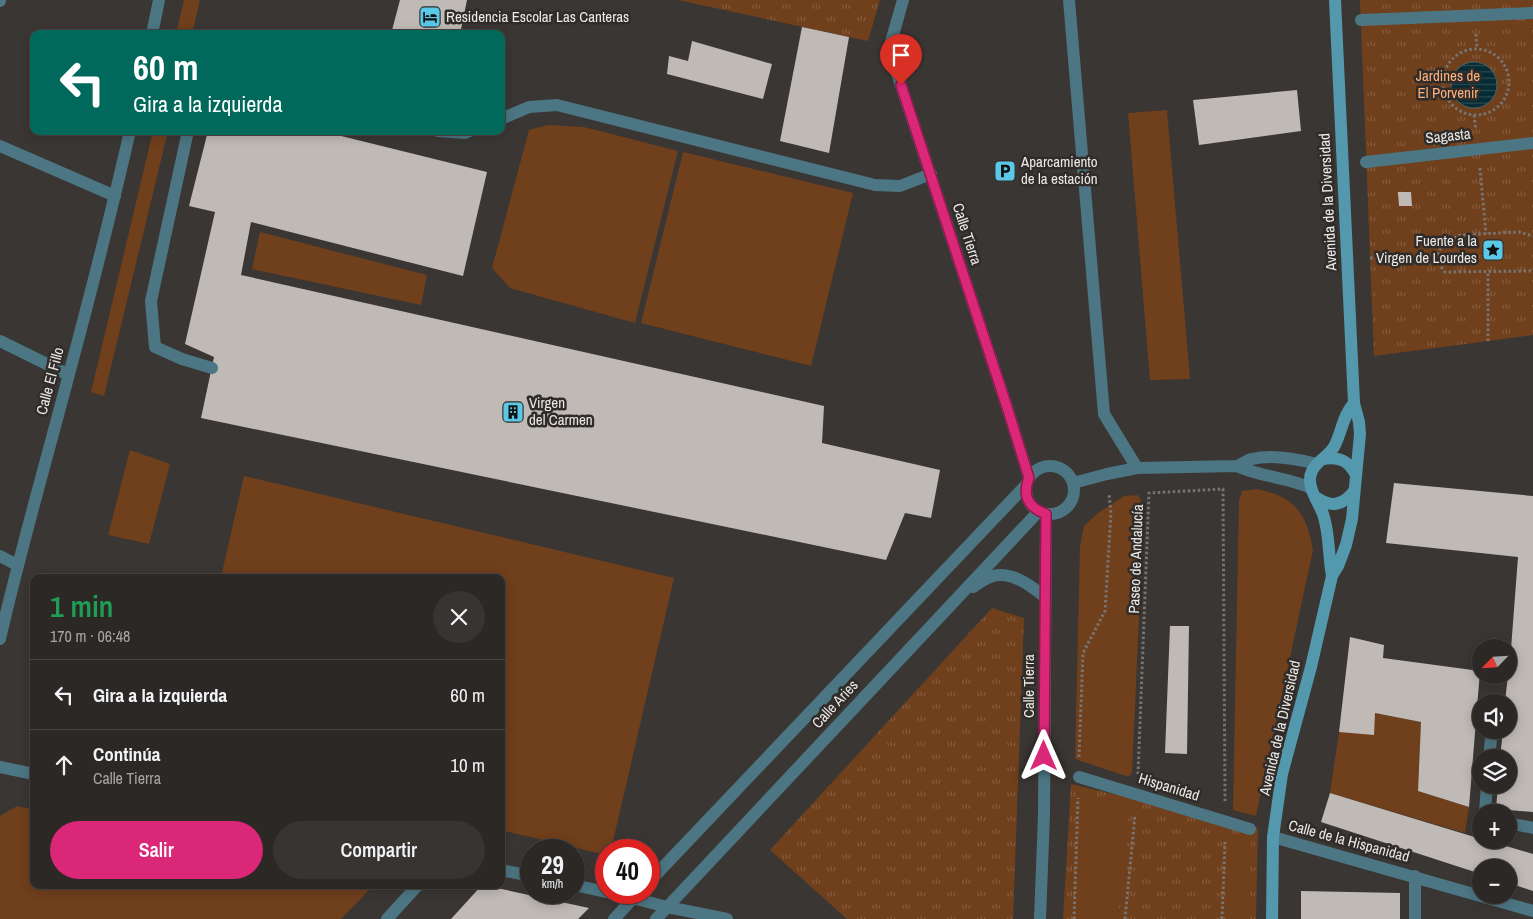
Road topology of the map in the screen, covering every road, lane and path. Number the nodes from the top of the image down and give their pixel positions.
1 (159, 0) edge
2 (903, 0) edge
3 (1069, 0) edge
4 (1335, 0) edge
5 (1533, 13) edge
6 (1361, 20) dead end
7 (153, 30) edge
8 (1502, 103) joint
9 (505, 117) edge
10 (129, 135) edge
11 (187, 135) edge
12 (1533, 143) edge
13 (0, 146) edge
14 (1479, 149) junction
15 (1366, 162) dead end
16 (930, 174) junction
17 (115, 196) junction
18 (1486, 234) junction
19 (1533, 236) edge
20 (1370, 258) dead end
21 (1435, 259) junction
22 (1533, 269) edge
23 (1488, 271) junction
24 (0, 341) edge
25 (1488, 341) dead end
26 (212, 368) dead end
27 (69, 375) junction
28 (1354, 403) junction
29 (1320, 462) junction
30 (1237, 466) junction
31 (1137, 468) junction
32 (1356, 475) junction
33 (1028, 481) junction
34 (1073, 483) junction
35 (1354, 491) junction
36 (1314, 493) junction
37 (1042, 512) junction
38 (0, 556) edge
39 (17, 565) junction
40 (1332, 576) junction
41 (960, 595) junction
42 (1045, 597) junction
43 (4, 603) edge
44 (0, 639) edge
45 (1491, 739) dead end
46 (1490, 749) edge
47 (0, 767) edge
48 (30, 773) edge
49 (1079, 776) dead end
50 (1137, 795) junction
51 (1225, 822) junction
52 (1517, 824) edge
53 (1533, 828) edge
54 (1250, 829) dead end
55 (1273, 837) junction
56 (660, 870) edge
57 (505, 871) edge
58 (520, 874) edge
59 (1415, 876) junction
60 (414, 889) edge
61 (628, 904) edge
62 (659, 904) edge
63 (667, 907) junction
64 (1533, 911) edge
65 (387, 919) edge
66 (614, 919) edge
67 (656, 919) edge
68 (727, 919) edge
69 (1040, 919) edge
70 (1125, 919) edge
71 (1222, 919) edge
72 (1272, 919) edge
73 (1415, 919) edge

1 - 7 street
2 - 16 street, Calle Tierra
3 - 31 street
4 - 28 main road, Avenida de la Diversidad
5 - 6 street
8 - 8 path
9 - 16 street
10 - 17 street, Calle El Fillo
11 - 26 street
12 - 14 street, Sagasta
13 - 17 street
14 - 15 street, Sagasta
14 - 18 path
16 - 33 street, Calle Tierra
17 - 27 street, Calle El Fillo
18 - 19 path
18 - 21 path
20 - 21 path
21 - 23 path
22 - 23 path
23 - 25 path
24 - 27 street
27 - 39 street, Calle El Fillo
28 - 29 main road
28 - 32 main road, Avenida de la Diversidad
29 - 30 street
29 - 32 main road
29 - 36 main road
30 - 31 street
30 - 36 street
31 - 34 street
32 - 35 main road, Avenida de la Diversidad
33 - 34 street
33 - 37 street
33 - 56 street, Calle Aries
34 - 37 street
35 - 36 main road
35 - 40 main road, Avenida de la Diversidad
36 - 40 main road, Avenida de la Diversidad
37 - 41 street, Calle Aries
37 - 42 street, Calle Tierra
38 - 39 street
39 - 43 street, Calle El Fillo
40 - 55 main road, Avenida de la Diversidad
41 - 42 street
41 - 63 street, Calle Aries
42 - 69 street, Calle Tierra
43 - 44 street, Calle El Fillo
45 - 46 street
47 - 48 street
49 - 50 street, Hispanidad
50 - 51 street, Hispanidad
50 - 51 path, Paseo de Andalucía
50 - 70 path, Paseo de Andalucía
51 - 54 street, Hispanidad
51 - 71 path, Paseo de Andalucía
52 - 53 street
55 - 59 street, Calle de la Hispanidad
55 - 72 main road, Avenida de la Diversidad
57 - 58 street
59 - 64 street, Calle de la Hispanidad
59 - 73 street
60 - 65 street
61 - 66 street
62 - 63 street
63 - 67 street, Calle Aries
63 - 68 street

